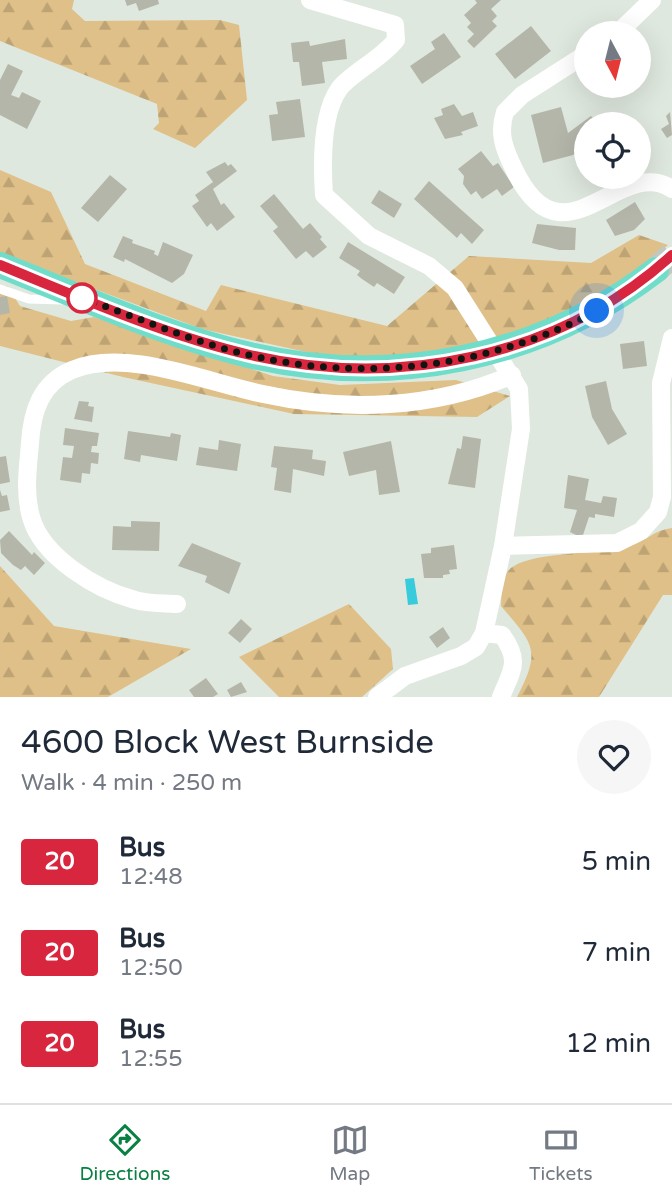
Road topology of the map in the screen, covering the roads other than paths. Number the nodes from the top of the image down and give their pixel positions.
1 (310, 0) edge
2 (652, 0) edge
3 (630, 21) edge
4 (574, 62) edge
5 (672, 188) edge
6 (0, 265) edge
7 (656, 270) tunnel mouth
8 (0, 289) edge
9 (88, 300) junction
10 (672, 338) edge
11 (498, 352) junction
12 (512, 374) junction
13 (503, 546) junction
14 (177, 604) dead end
15 (484, 633) junction
16 (377, 697) edge
17 (501, 697) edge

1 - 11 street
2 - 3 street
4 - 5 street
6 - 9 main road
7 - 11 main road
8 - 9 lane
9 - 11 main road
10 - 13 street
11 - 12 street
12 - 13 street
12 - 14 street
13 - 15 street
15 - 16 street
15 - 17 street

